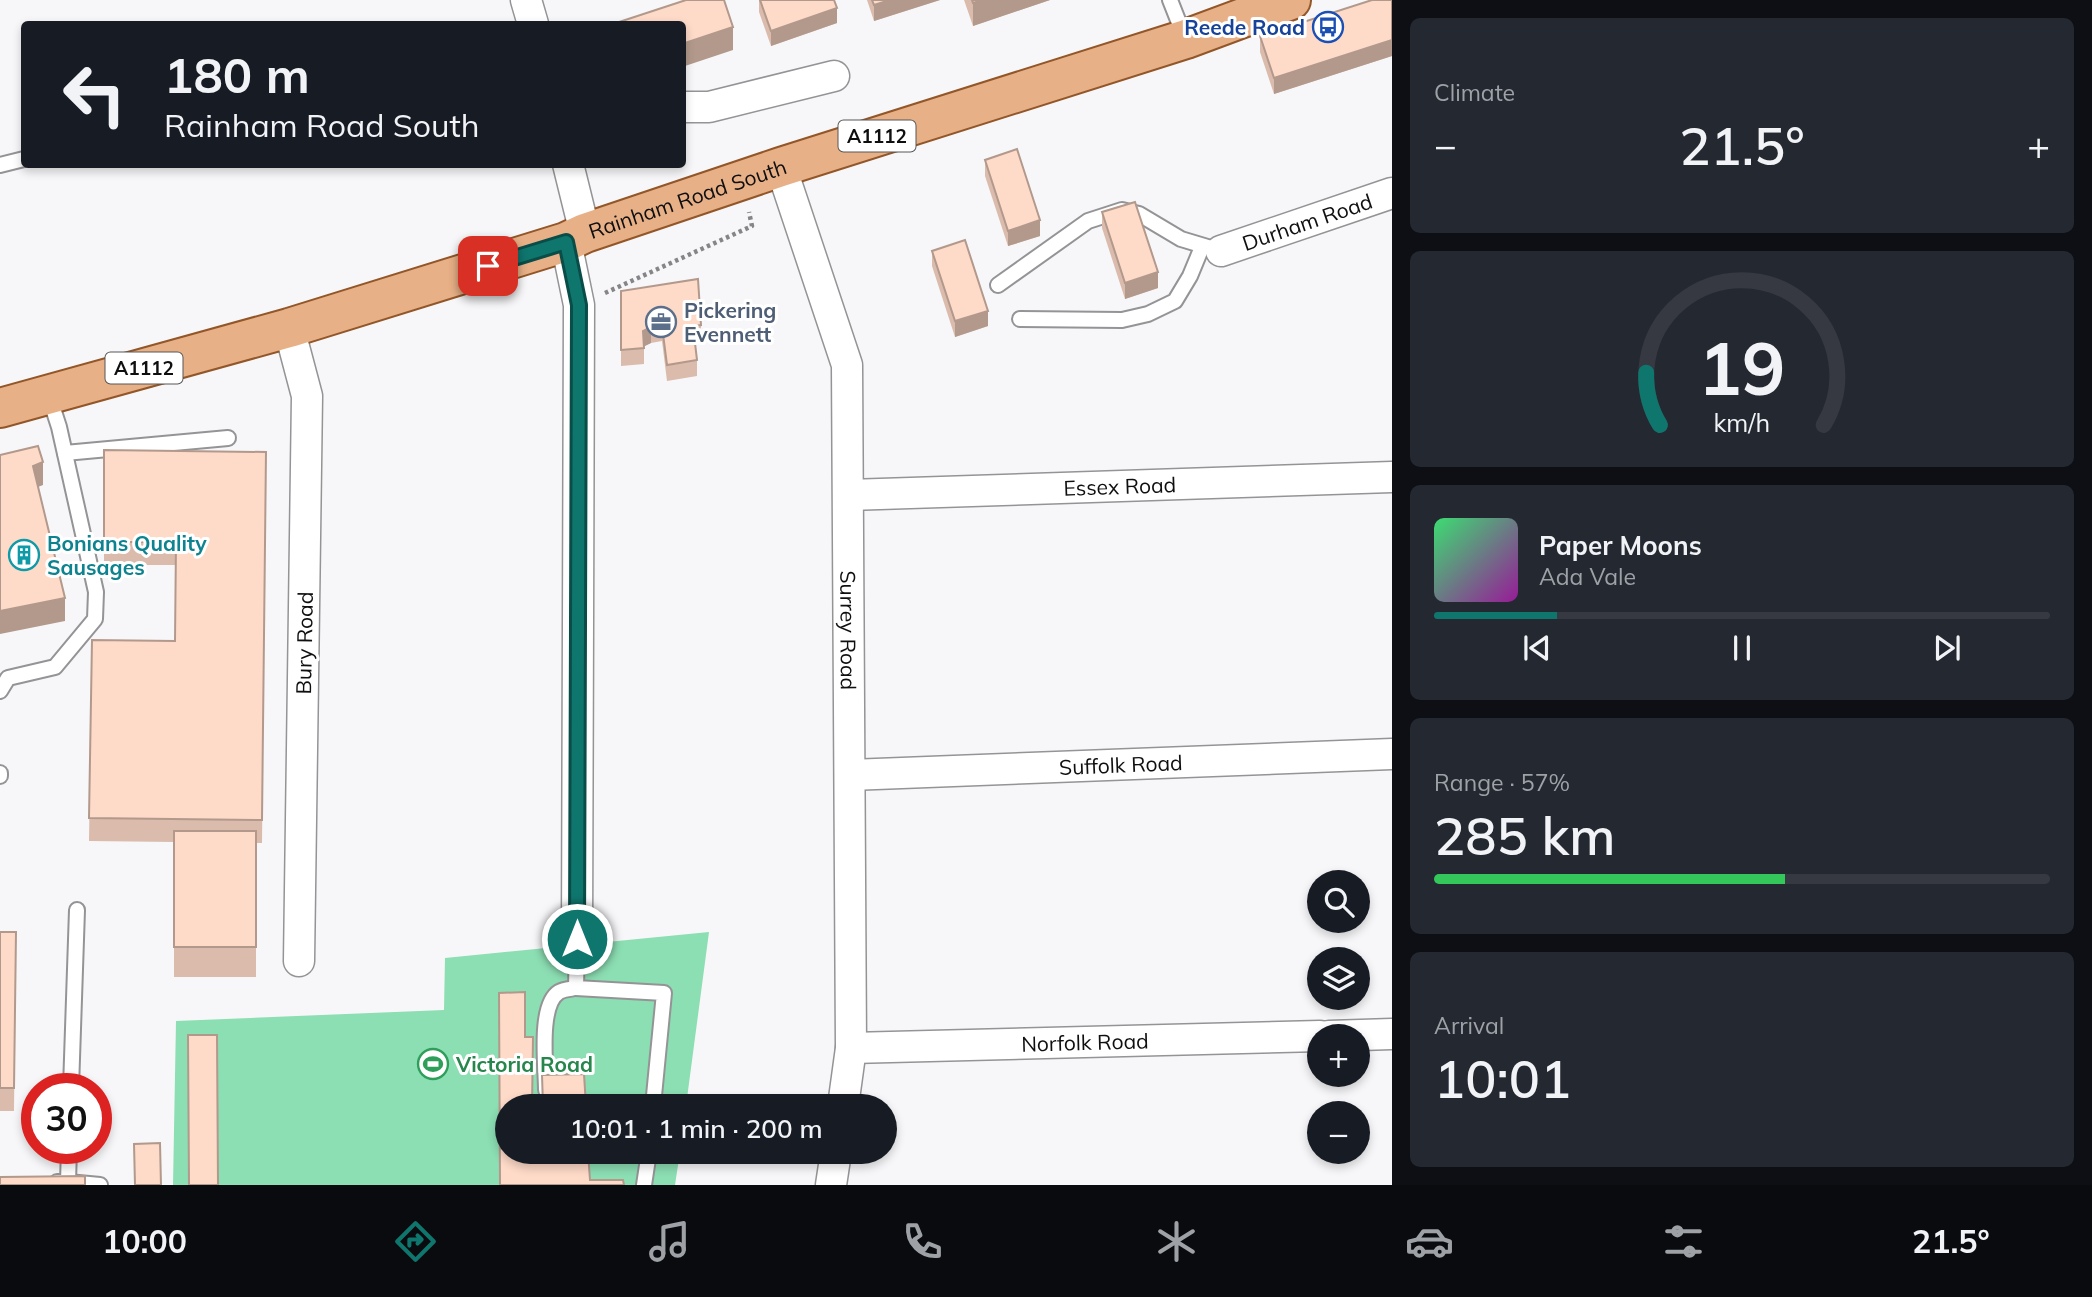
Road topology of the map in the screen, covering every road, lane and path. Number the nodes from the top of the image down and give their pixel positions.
1 (526, 0) edge
2 (1170, 0) edge
3 (1292, 0) edge
4 (532, 21) edge
5 (1186, 39) junction
6 (834, 76) dead end
7 (686, 107) edge
8 (21, 160) edge
9 (0, 165) edge
10 (781, 167) junction
11 (568, 168) edge
12 (741, 180) junction
13 (1392, 192) edge
14 (575, 238) junction
15 (1212, 249) junction
16 (998, 285) dead end
17 (579, 305) junction
18 (1020, 319) dead end
19 (289, 328) junction
20 (49, 395) junction
21 (0, 408) edge
22 (228, 438) dead end
23 (65, 453) junction
24 (1392, 477) edge
25 (849, 495) junction
26 (0, 691) edge
27 (1392, 754) edge
28 (850, 775) junction
29 (77, 910) dead end
30 (577, 939) joint
31 (299, 961) dead end
32 (576, 988) junction
33 (1392, 1034) edge
34 (1370, 1035) edge
35 (1307, 1036) edge
36 (851, 1048) junction
37 (72, 1073) edge
38 (546, 1090) edge
39 (654, 1094) edge
40 (845, 1094) edge
41 (69, 1164) edge
42 (647, 1164) edge
43 (834, 1164) edge
44 (68, 1182) junction
45 (41, 1183) edge
46 (100, 1185) edge
47 (644, 1185) edge
48 (831, 1185) edge

1 - 4 street
2 - 5 lane
3 - 5 main road, Rainham Road South / A1112
5 - 10 main road, Rainham Road South / A1112
6 - 7 street
8 - 9 lane
10 - 12 main road, Rainham Road South / A1112
10 - 25 street, Surrey Road
11 - 14 street
12 - 14 main road, Rainham Road South / A1112
12 - 17 path
13 - 15 street, Durham Road
14 - 17 street
14 - 19 main road, Rainham Road South / A1112
15 - 16 lane
15 - 18 lane
17 - 30 street
19 - 20 main road, Rainham Road South / A1112
19 - 31 street, Bury Road
20 - 21 main road, Rainham Road South / A1112
20 - 23 lane
22 - 23 lane
23 - 26 lane
24 - 25 street, Essex Road
25 - 28 street, Surrey Road
27 - 28 street, Suffolk Road
28 - 36 street, Surrey Road
29 - 37 lane
30 - 32 lane
32 - 38 lane
32 - 39 lane
33 - 34 street
35 - 36 street, Norfolk Road
36 - 40 street, Surrey Road
41 - 44 lane
42 - 47 lane
43 - 48 street
44 - 45 lane
44 - 46 lane

